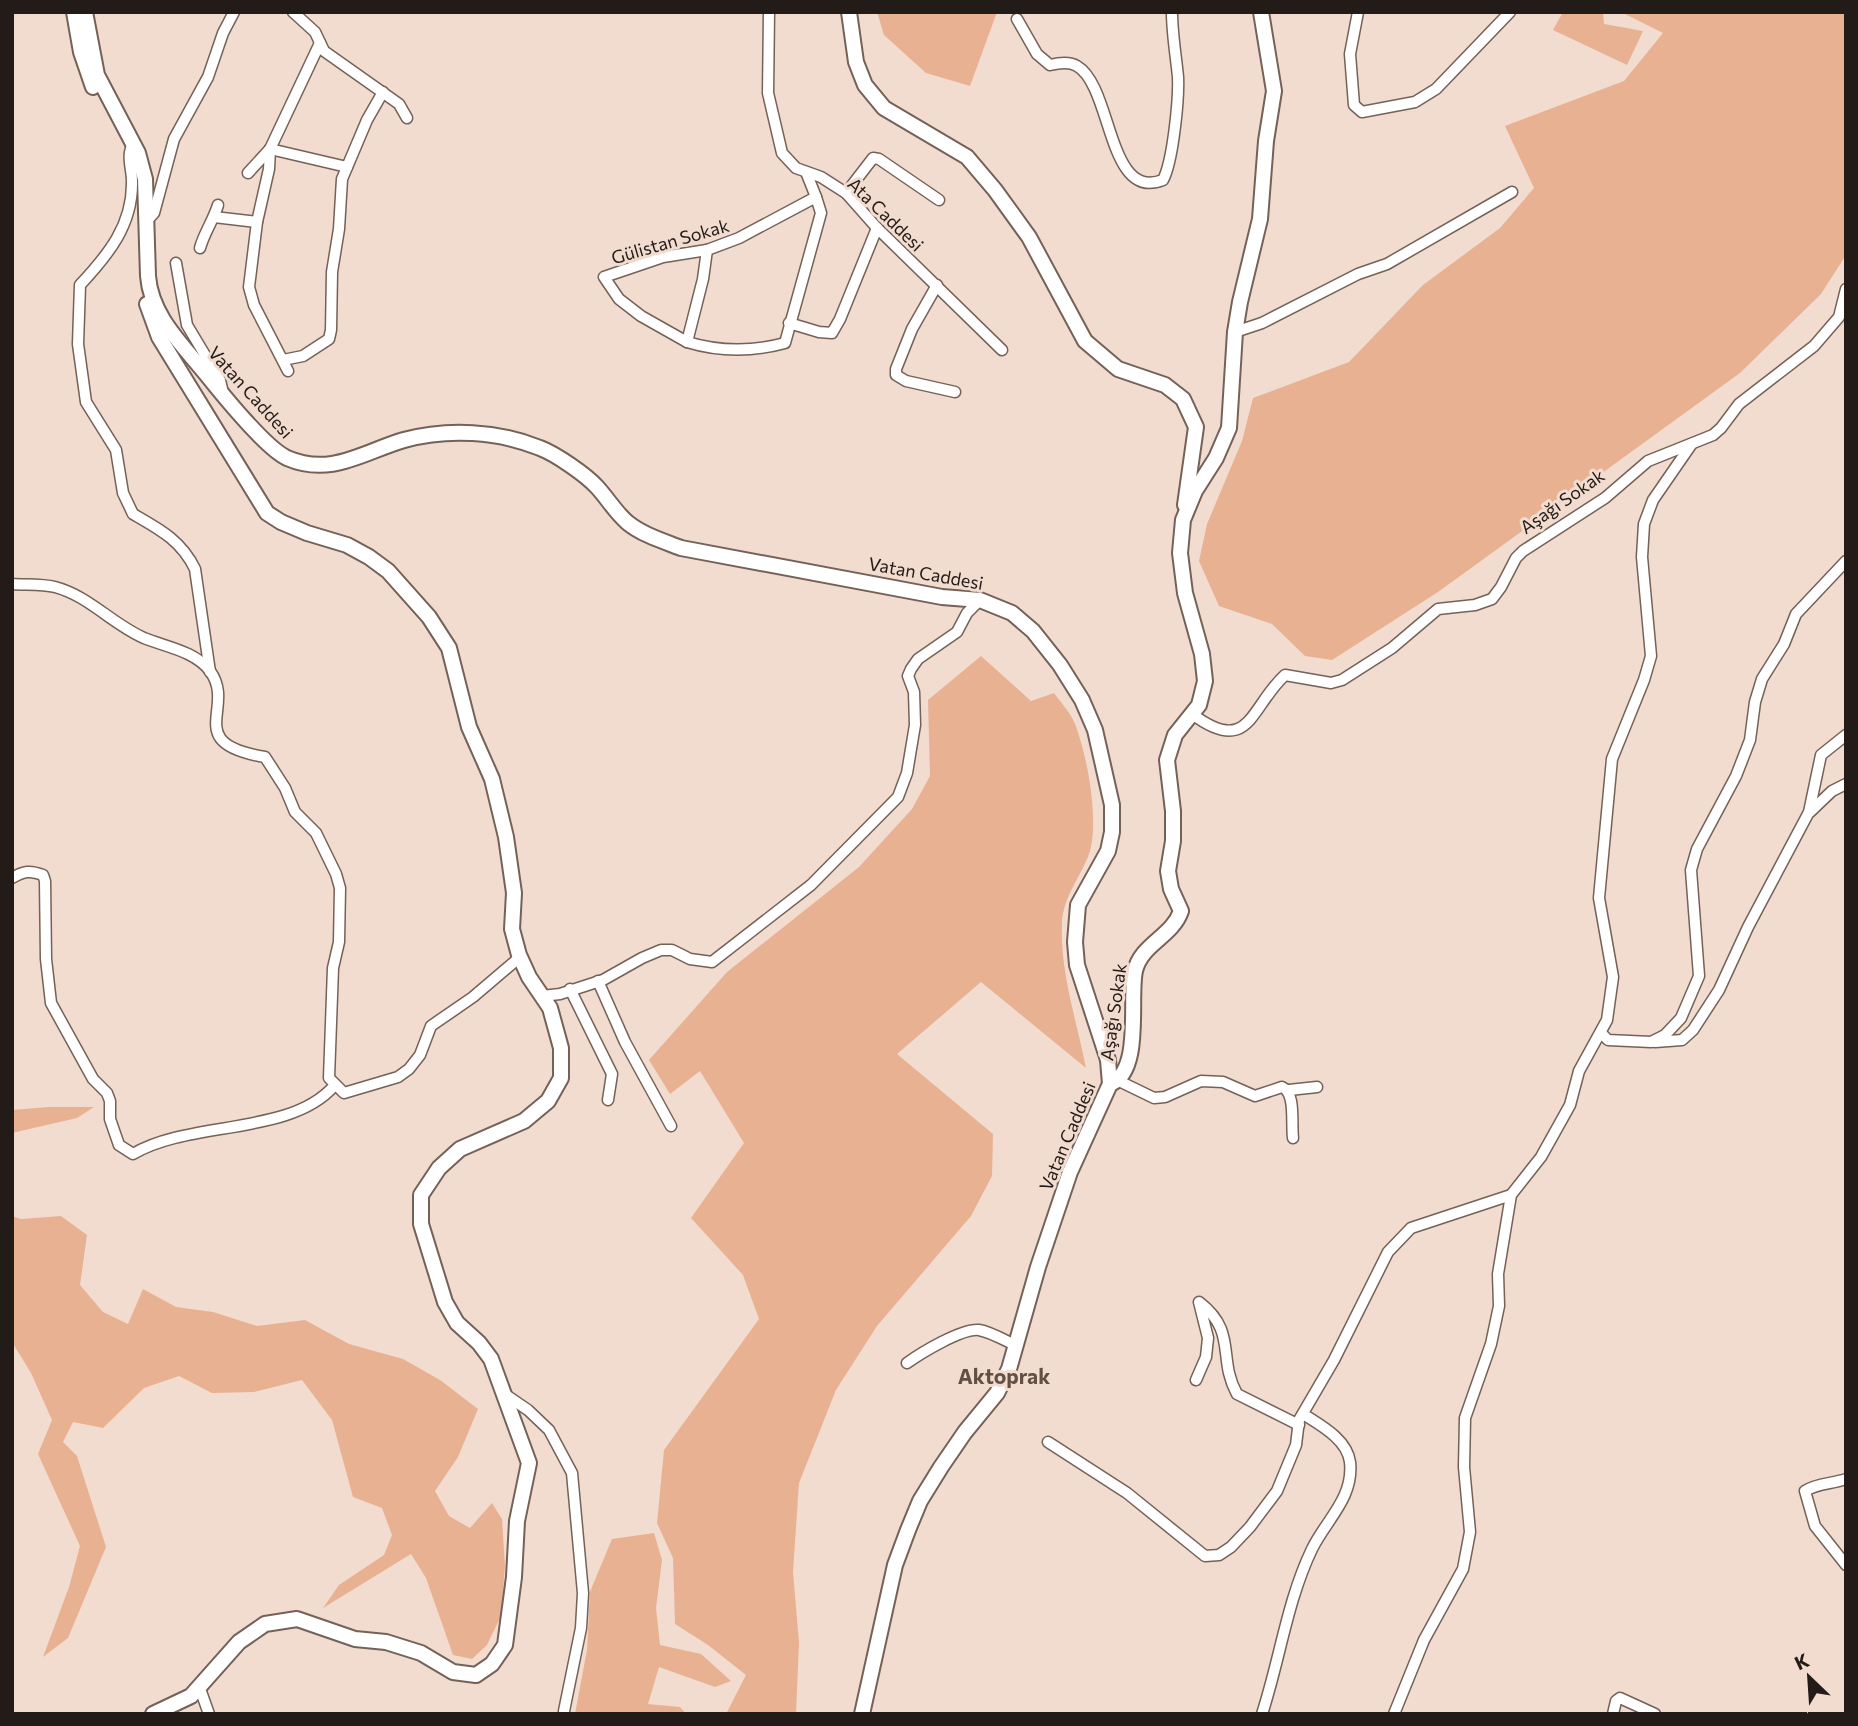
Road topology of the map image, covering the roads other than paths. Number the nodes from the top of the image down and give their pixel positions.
1 (74, 12) edge
2 (85, 12) edge
3 (234, 12) edge
4 (293, 12) edge
5 (769, 12) edge
6 (849, 12) edge
7 (1172, 12) edge
8 (1261, 12) edge
9 (1358, 12) edge
10 (1510, 12) edge
11 (1017, 19) dead end
12 (320, 43) junction
13 (383, 92) junction
14 (118, 117) junction
15 (407, 118) dead end
16 (133, 144) junction
17 (270, 149) junction
18 (347, 167) junction
19 (806, 172) junction
20 (248, 173) dead end
21 (846, 192) junction
22 (1512, 192) dead end
23 (816, 197) junction
24 (939, 200) dead end
25 (218, 205) dead end
26 (214, 216) junction
27 (146, 222) junction
28 (257, 222) junction
29 (877, 228) junction
30 (200, 248) dead end
31 (707, 250) junction
32 (176, 263) dead end
33 (148, 275) junction
34 (937, 285) junction
35 (1846, 289) edge
36 (789, 323) junction
37 (1235, 332) junction
38 (687, 342) junction
39 (1002, 351) dead end
40 (283, 360) junction
41 (288, 370) dead end
42 (955, 392) dead end
43 (223, 393) junction
44 (1691, 445) junction
45 (1183, 520) junction
46 (1846, 561) edge
47 (12, 584) edge
48 (980, 600) junction
49 (210, 672) junction
50 (1192, 714) junction
51 (1846, 736) edge
52 (1846, 784) edge
53 (1809, 812) junction
54 (12, 878) edge
55 (520, 957) junction
56 (598, 981) junction
57 (570, 989) junction
58 (541, 996) junction
59 (1601, 1033) junction
60 (1651, 1042) junction
61 (1115, 1082) junction
62 (334, 1086) junction
63 (1317, 1087) dead end
64 (1289, 1090) junction
65 (608, 1100) dead end
66 (671, 1126) dead end
67 (1293, 1138) dead end
68 (1511, 1195) junction
69 (1017, 1346) junction
70 (907, 1363) dead end
71 (1196, 1380) dead end
72 (502, 1393) junction
73 (1303, 1414) junction
74 (1299, 1425) junction
75 (1048, 1442) dead end
76 (1846, 1479) edge
77 (1846, 1565) edge
78 (200, 1686) junction
79 (564, 1711) dead end
80 (153, 1714) edge
81 (209, 1714) edge
82 (862, 1714) edge
83 (1262, 1714) edge
84 (1394, 1714) edge
85 (1614, 1714) edge
86 (1655, 1714) edge

1 - 14 street, Vatan Caddesi
2 - 14 street, Vatan Caddesi
3 - 27 street
4 - 12 street
5 - 19 street, Ata Caddesi
6 - 45 street
7 - 11 street
8 - 37 street, Aşağı Sokak
9 - 10 street
12 - 13 street
12 - 17 street
13 - 15 street
13 - 18 street
14 - 16 street, Vatan Caddesi
16 - 27 street, Vatan Caddesi
16 - 49 street
17 - 18 street
17 - 20 street
17 - 28 street
18 - 40 street
19 - 21 street, Ata Caddesi
19 - 23 street
21 - 24 street
21 - 29 street, Ata Caddesi
22 - 37 street
23 - 31 street, Gülistan Sokak
23 - 36 street
25 - 26 street
26 - 28 street
26 - 30 street
27 - 33 street, Vatan Caddesi
28 - 40 street
29 - 34 street, Ata Caddesi
29 - 36 street
31 - 38 street
31 - 38 street, Gülistan Sokak
32 - 43 street
33 - 43 street, Vatan Caddesi
33 - 55 street
34 - 39 street, Ata Caddesi
34 - 42 street
35 - 44 street, Aşağı Sokak
36 - 38 street
37 - 45 street, Aşağı Sokak
40 - 41 street
43 - 48 street, Vatan Caddesi
44 - 50 street, Aşağı Sokak
44 - 59 street, Aşağı Sokak
45 - 50 street, Aşağı Sokak
46 - 60 street
47 - 49 street
48 - 56 street
48 - 61 street, Vatan Caddesi
49 - 62 street
50 - 61 street, Aşağı Sokak
51 - 53 street
52 - 53 street
53 - 60 street
54 - 62 street
55 - 58 street
55 - 62 street
56 - 57 street
56 - 66 street
57 - 58 street
57 - 65 street
58 - 72 street
59 - 60 street
59 - 68 street, Aşağı Sokak
61 - 64 street
61 - 69 street, Vatan Caddesi
63 - 64 street
64 - 67 street
68 - 73 street
68 - 84 street
69 - 70 street
69 - 82 street, Vatan Caddesi
71 - 74 street
72 - 78 street
72 - 79 street
73 - 74 street
73 - 83 street
74 - 75 street
76 - 77 street
78 - 80 street
78 - 81 street
85 - 86 street

